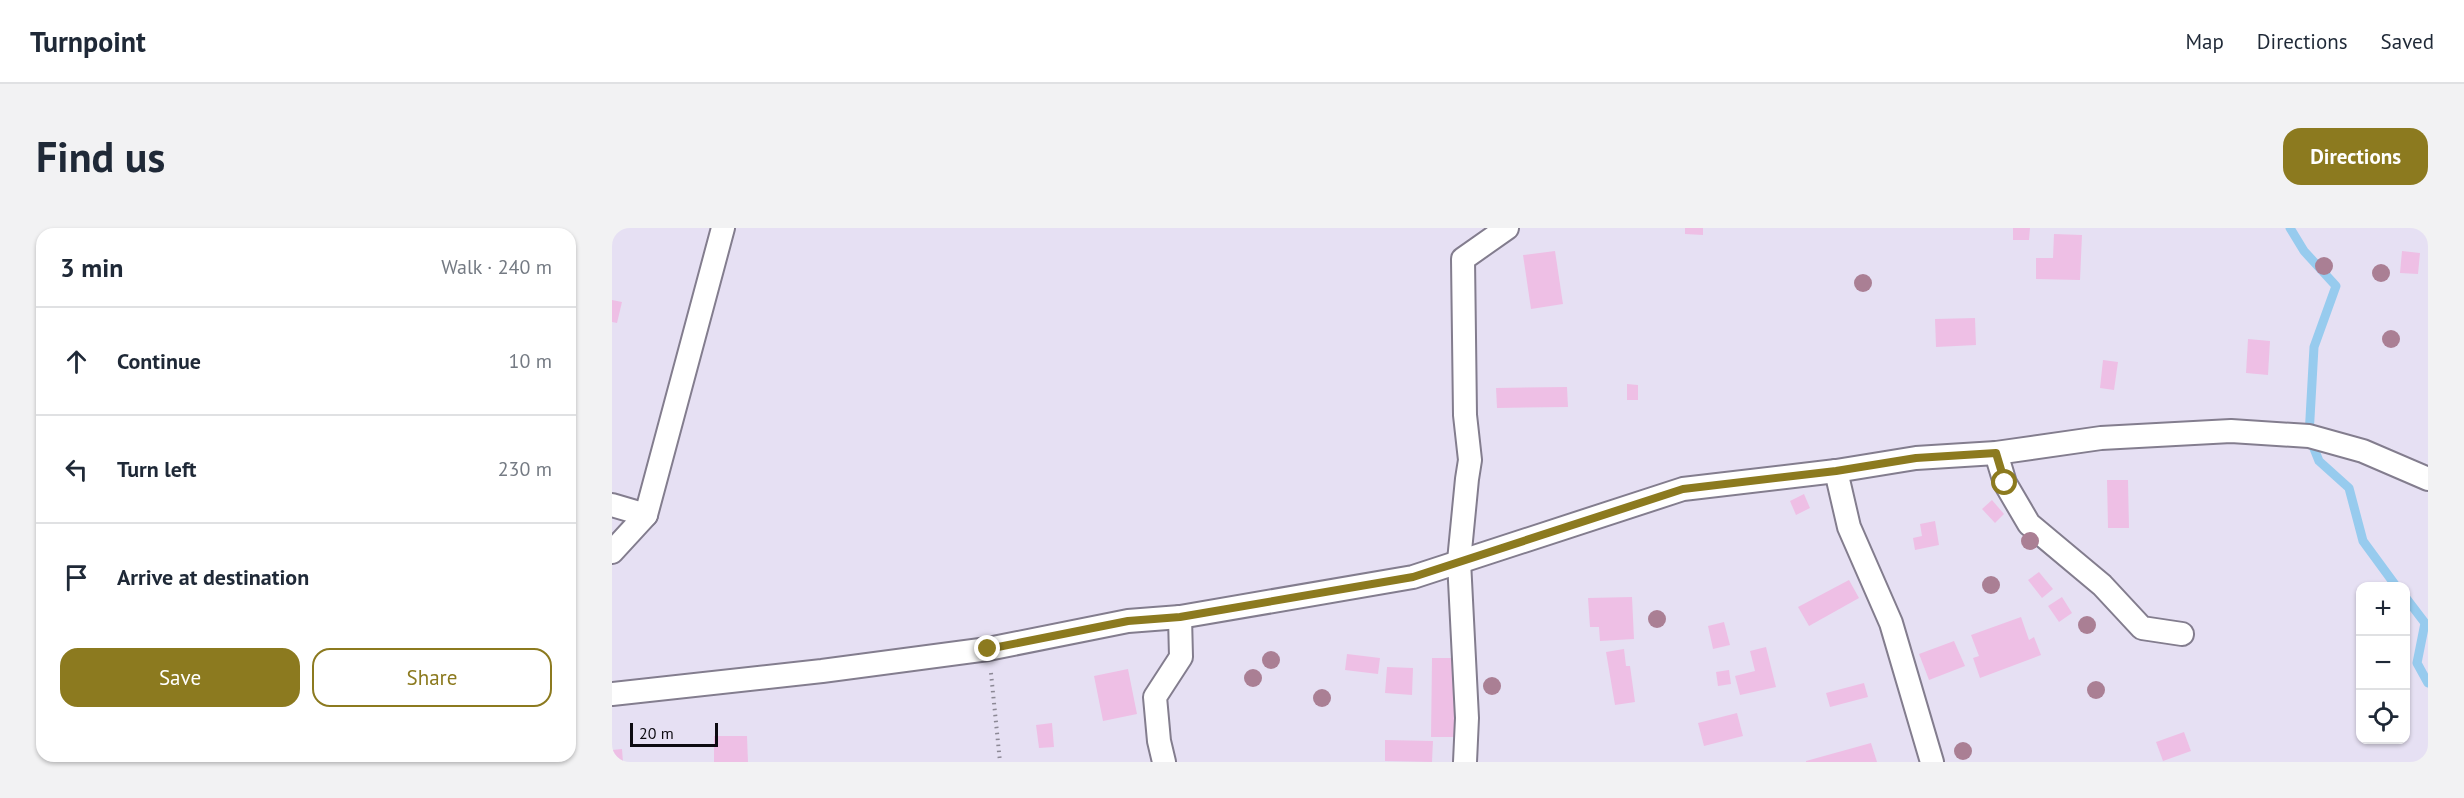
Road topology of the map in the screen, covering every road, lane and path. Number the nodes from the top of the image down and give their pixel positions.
1 (723, 228) edge
2 (1507, 228) edge
3 (1996, 453) junction
4 (1836, 471) junction
5 (2428, 479) edge
6 (612, 505) edge
7 (646, 515) junction
8 (612, 552) edge
9 (1459, 561) junction
10 (1180, 617) junction
11 (2182, 634) dead end
12 (988, 649) junction
13 (612, 694) edge
14 (1000, 762) edge
15 (1164, 762) edge
16 (1465, 762) edge
17 (1932, 762) edge

1 - 7 street
2 - 9 street
3 - 4 street
3 - 5 street
3 - 11 street
4 - 9 street
4 - 17 street
6 - 7 street
7 - 8 street
9 - 10 street
9 - 16 street
10 - 12 street
10 - 15 street
12 - 13 street
12 - 14 path

